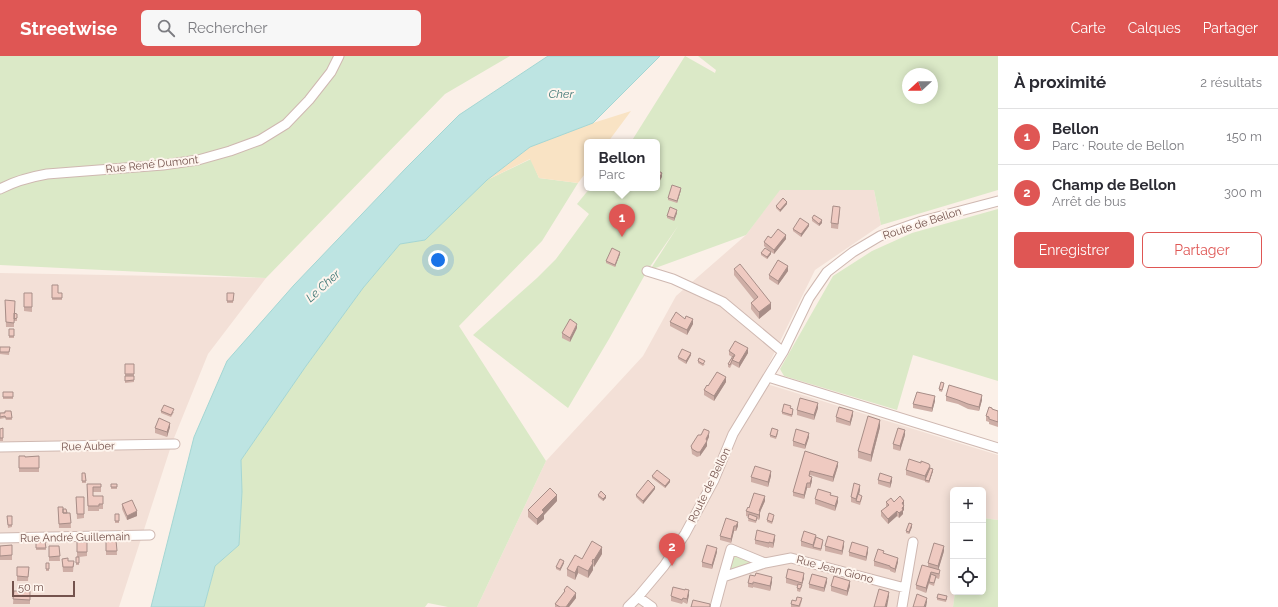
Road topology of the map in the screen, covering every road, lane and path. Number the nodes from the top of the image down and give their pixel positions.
1 (339, 56) edge
2 (0, 189) edge
3 (998, 201) edge
4 (647, 271) dead end
5 (783, 352) junction
6 (768, 377) junction
7 (175, 444) dead end
8 (0, 447) edge
9 (998, 448) edge
10 (150, 535) dead end
11 (0, 538) edge
12 (913, 542) dead end
13 (765, 563) junction
14 (723, 577) junction
15 (905, 588) junction
16 (638, 597) junction
17 (628, 607) edge
18 (652, 607) edge
19 (715, 607) edge
20 (902, 607) edge

1 - 2 street, Rue René Dumont
3 - 5 street, Route de Bellon
4 - 5 street
5 - 6 street, Route de Bellon
6 - 9 street
6 - 16 street, Route de Bellon
7 - 8 street, Rue Auber
10 - 11 street, Rue André Guillemain
12 - 15 street
13 - 14 street, Rue Jean Giono
13 - 14 street
13 - 15 street, Rue Jean Giono
14 - 19 street
15 - 20 street
16 - 17 street, Route de Bellon
16 - 18 street

